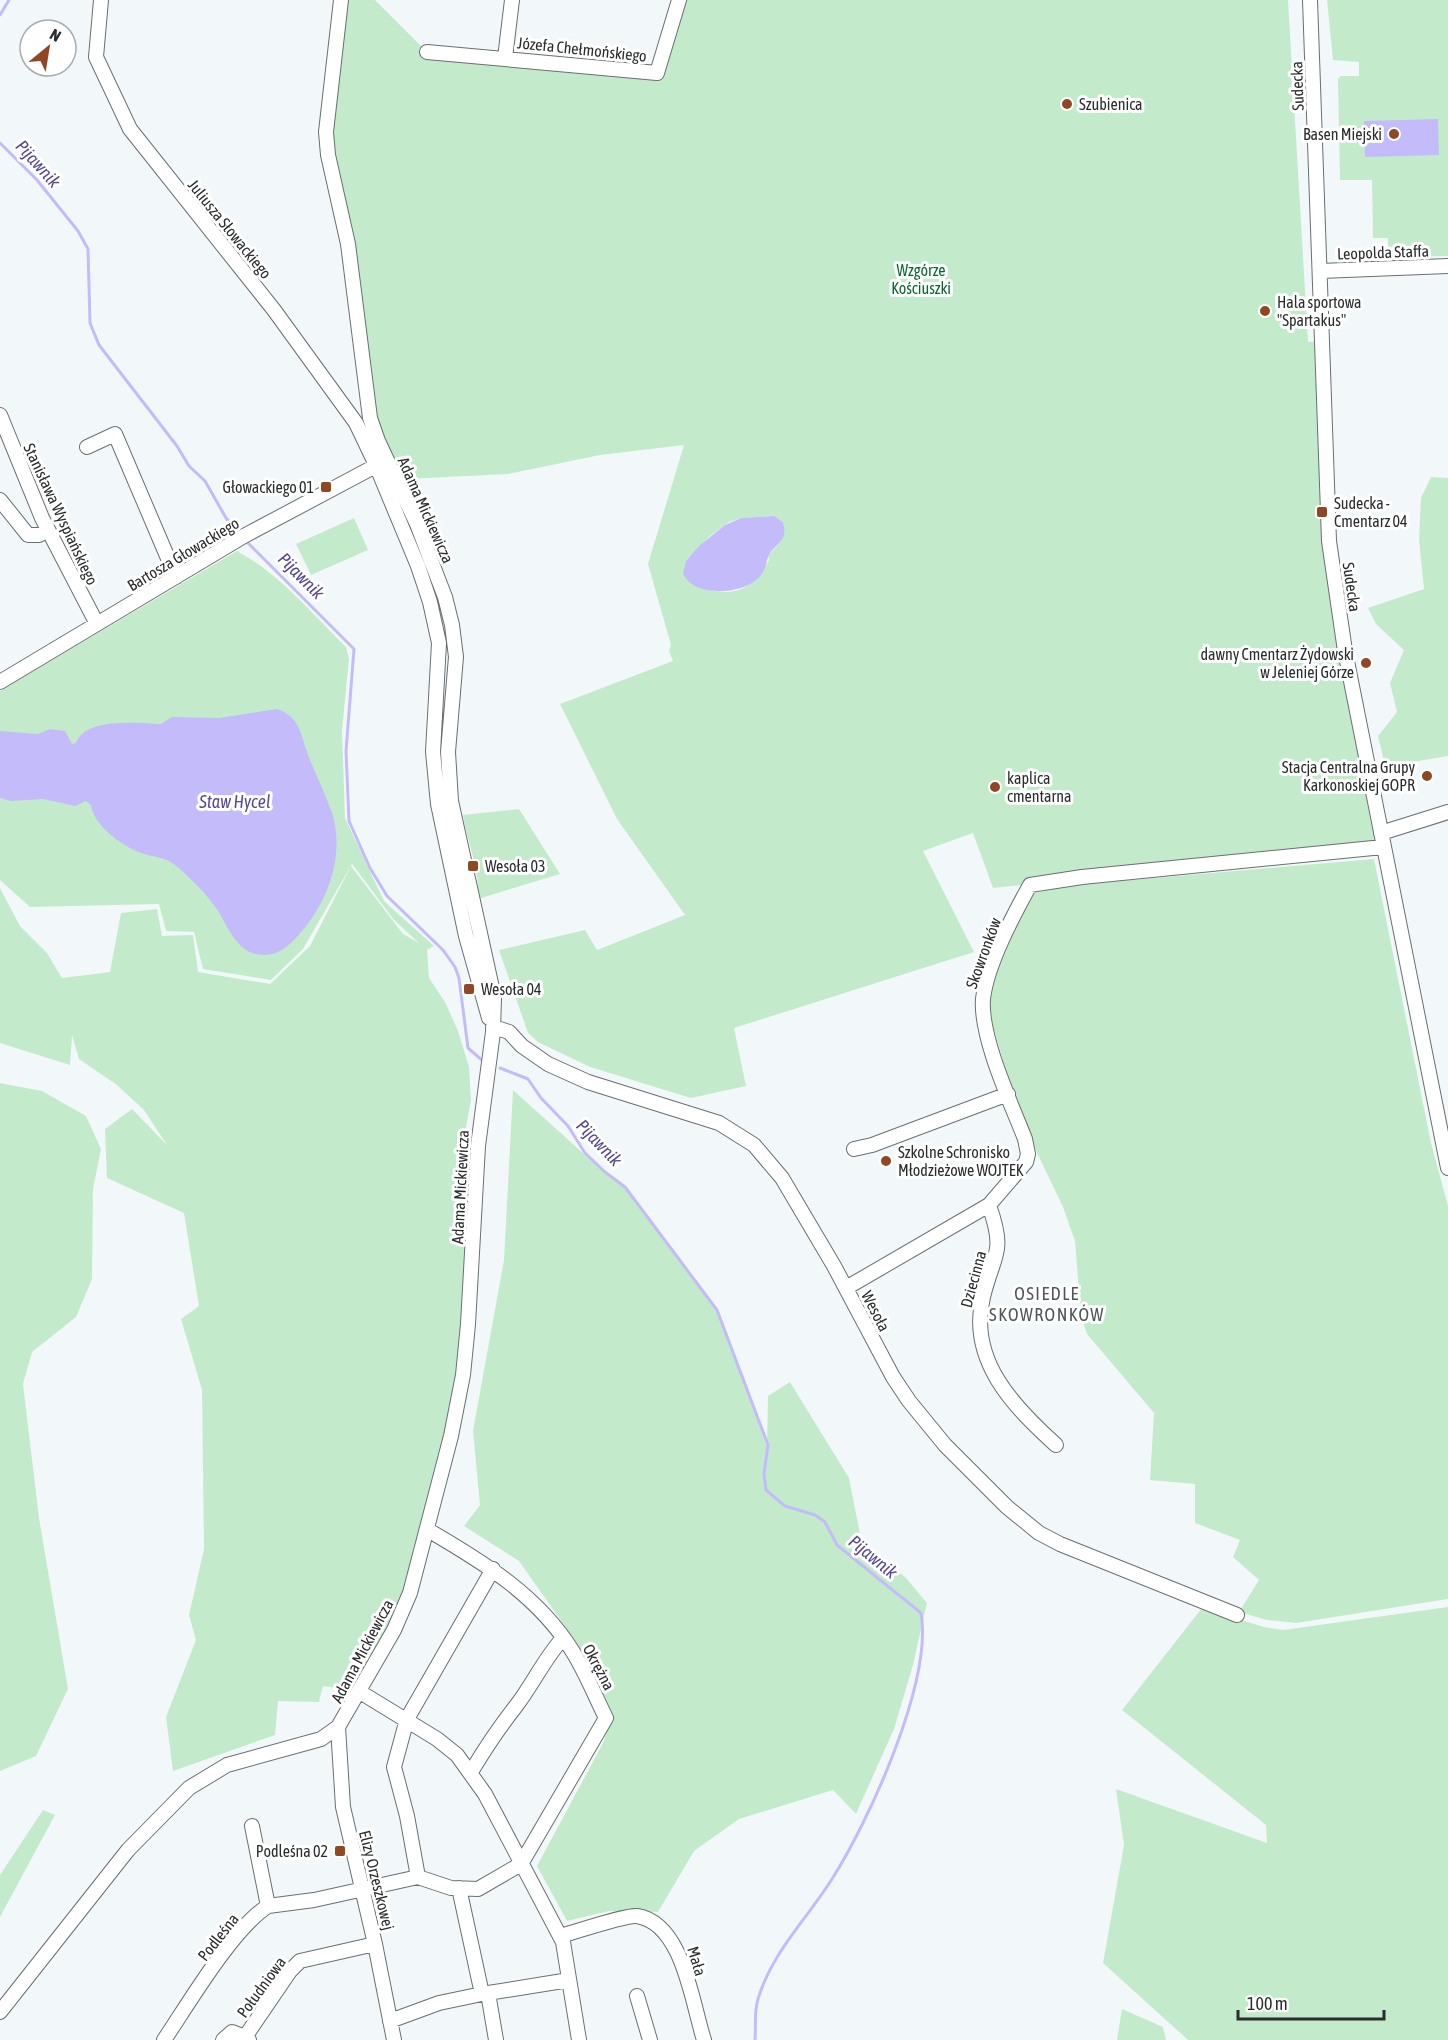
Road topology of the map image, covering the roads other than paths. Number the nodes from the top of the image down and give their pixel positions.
1 (101, 0) edge
2 (341, 0) edge
3 (512, 0) edge
4 (679, 0) edge
5 (1310, 0) edge
6 (427, 51) dead end
7 (505, 58) junction
8 (1448, 266) edge
9 (1320, 271) junction
10 (370, 418) junction
11 (356, 423) junction
12 (1, 424) edge
13 (87, 447) dead end
14 (381, 462) junction
15 (0, 500) edge
16 (48, 530) junction
17 (176, 577) junction
18 (97, 624) junction
19 (0, 682) edge
20 (1448, 812) edge
21 (1381, 833) junction
22 (1383, 847) junction
23 (493, 1032) junction
24 (1008, 1094) junction
25 (854, 1149) dead end
26 (1448, 1168) edge
27 (989, 1205) junction
28 (846, 1288) junction
29 (1056, 1445) dead end
30 (428, 1530) junction
31 (493, 1569) junction
32 (1237, 1615) dead end
33 (563, 1638) junction
34 (360, 1692) junction
35 (407, 1719) junction
36 (338, 1726) junction
37 (471, 1772) junction
38 (252, 1826) dead end
39 (521, 1864) junction
40 (418, 1877) junction
41 (459, 1888) junction
42 (361, 1889) junction
43 (268, 1906) junction
44 (560, 1936) junction
45 (375, 1944) junction
46 (569, 1980) junction
47 (485, 1994) junction
48 (638, 1996) dead end
49 (0, 2012) edge
50 (390, 2021) junction
51 (247, 2038) edge
52 (164, 2040) edge
53 (223, 2040) edge
54 (394, 2040) edge
55 (496, 2040) edge
56 (579, 2040) edge
57 (650, 2040) edge
58 (704, 2040) edge

1 - 11 street, Juliusza Słowackiego
2 - 10 street, Adama Mickiewicza
3 - 7 street
4 - 7 street, Józefa Chełmońskiego
5 - 9 street, Sudecka
6 - 7 street, Józefa Chełmońskiego
8 - 9 street, Leopolda Staffa
9 - 21 street, Sudecka
10 - 11 street
10 - 14 street, Adama Mickiewicza
11 - 14 street, Juliusza Słowackiego
12 - 16 street, Stanisława Wyspiańskiego
13 - 17 street
14 - 17 street, Bartosza Głowackiego
14 - 23 street, Adama Mickiewicza
15 - 16 street
16 - 18 street, Stanisława Wyspiańskiego
17 - 18 street, Bartosza Głowackiego
18 - 19 street, Bartosza Głowackiego
20 - 21 street
21 - 22 street, Sudecka
22 - 24 street, Skowronków
22 - 26 street, Sudecka
23 - 28 street, Wesoła
23 - 30 street, Adama Mickiewicza
24 - 25 street
24 - 27 street, Skowronków
27 - 28 street, Skowronków
27 - 29 street, Dziecinna
28 - 32 street, Wesoła
30 - 31 street, Okrężna
30 - 34 street, Adama Mickiewicza
31 - 33 street, Okrężna
31 - 35 street
33 - 37 street
33 - 39 street, Okrężna
34 - 35 street
34 - 36 street, Adama Mickiewicza
35 - 37 street
35 - 40 street
36 - 42 street, Elizy Orzeszkowej
36 - 49 street, Adama Mickiewicza
37 - 39 street
38 - 43 street
39 - 41 street
39 - 44 street
40 - 41 street
40 - 42 street
41 - 47 street
42 - 43 street
42 - 45 street, Elizy Orzeszkowej
43 - 52 street, Podleśna
44 - 46 street
44 - 58 street, Mała
45 - 50 street, Elizy Orzeszkowej
45 - 51 street, Południowa
46 - 47 street
46 - 56 street
47 - 50 street
47 - 55 street
48 - 57 street
50 - 54 street, Elizy Orzeszkowej
51 - 53 street, Południowa

